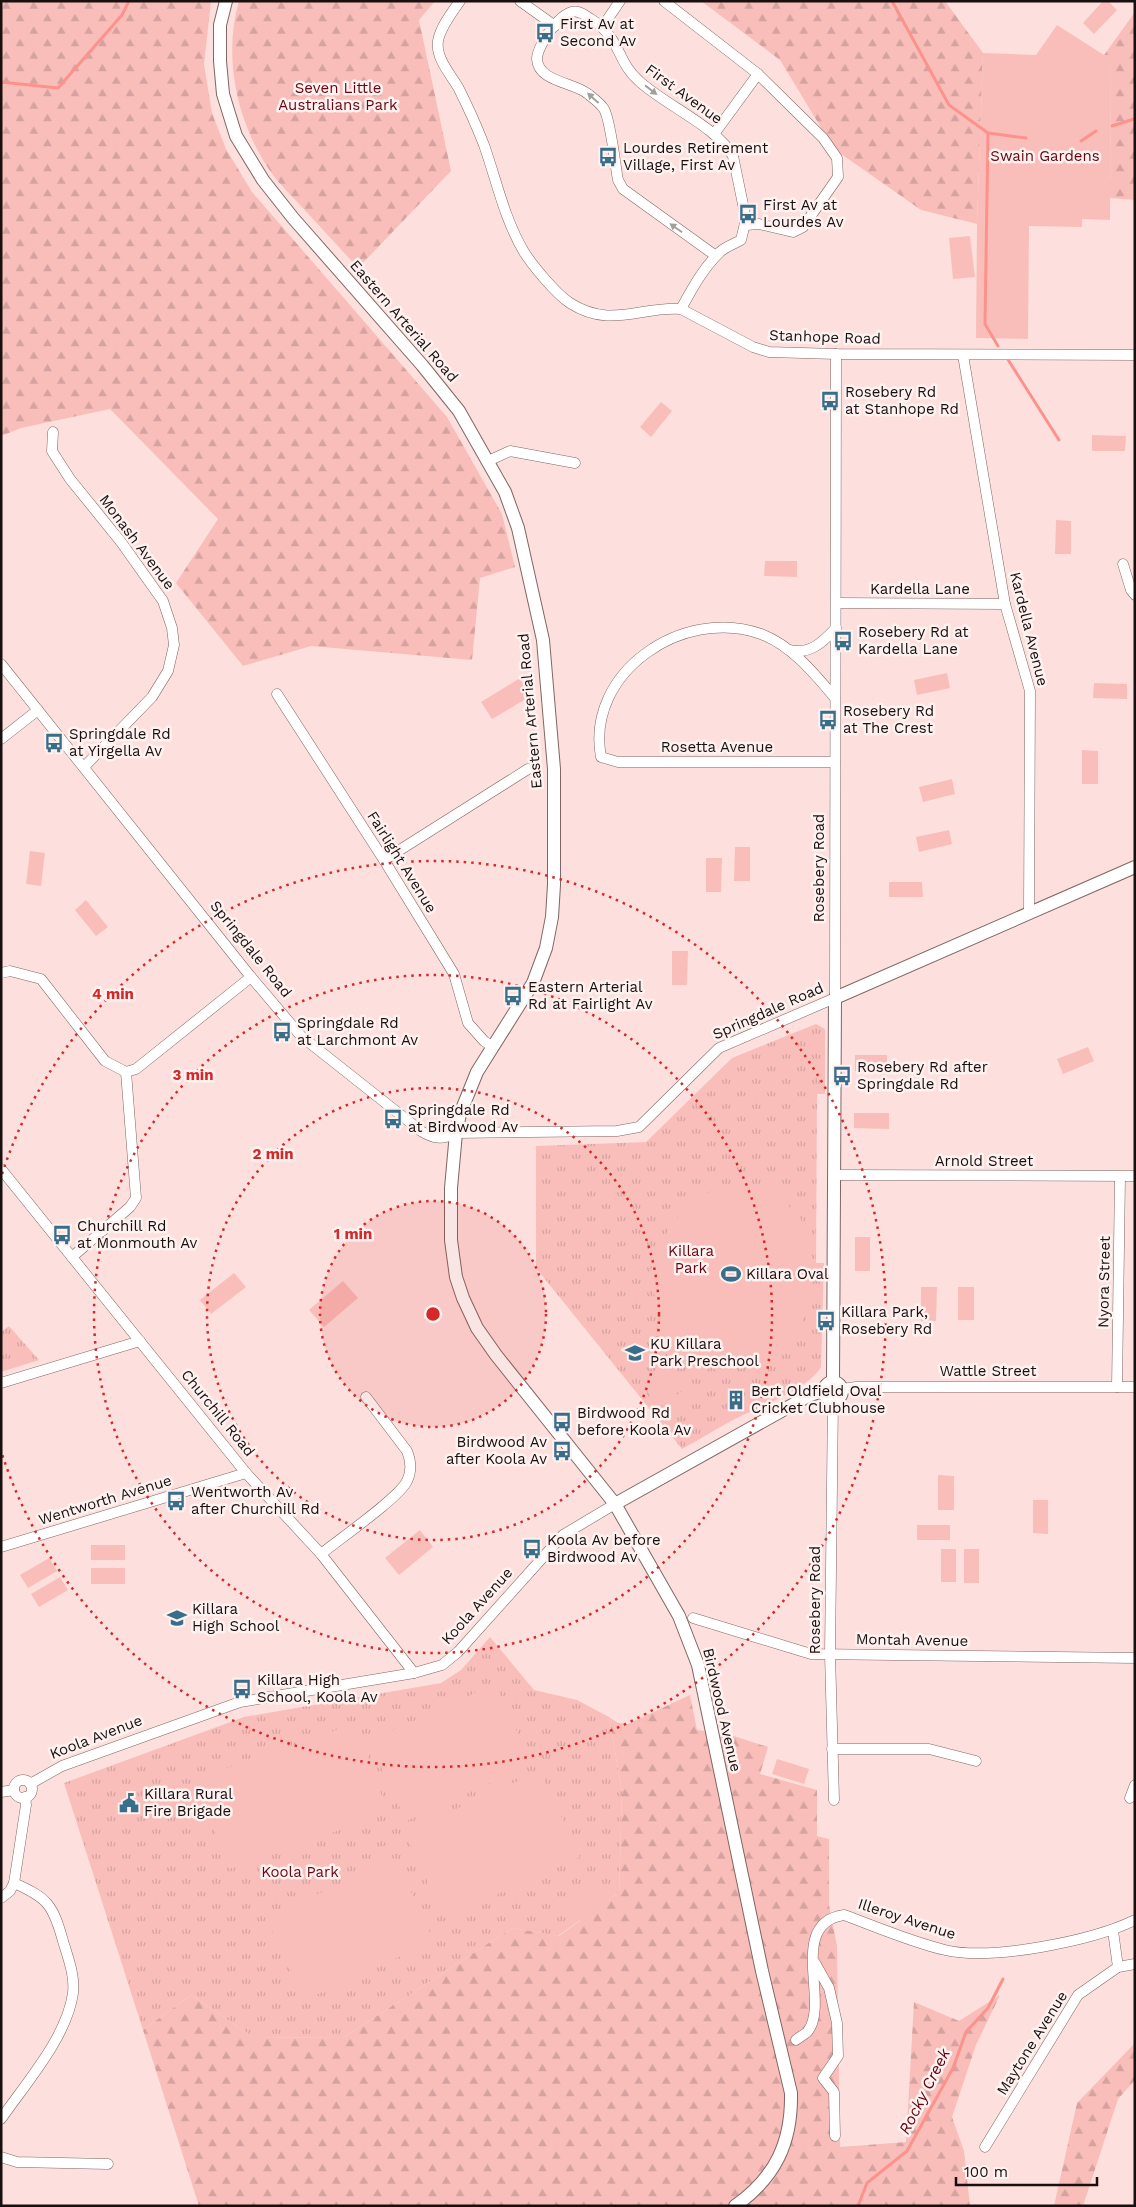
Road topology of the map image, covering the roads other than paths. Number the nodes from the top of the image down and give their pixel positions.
1 (226, 1) edge
2 (460, 1) edge
3 (520, 1) edge
4 (620, 1) edge
5 (664, 1) edge
6 (555, 26) junction
7 (602, 26) junction
8 (758, 74) junction
9 (714, 134) junction
10 (746, 225) junction
11 (716, 256) junction
12 (681, 309) junction
13 (836, 354) junction
14 (963, 355) junction
15 (1135, 355) edge
16 (53, 432) dead end
17 (488, 461) junction
18 (575, 463) dead end
19 (1123, 564) dead end
20 (1135, 594) edge
21 (836, 603) junction
22 (1005, 604) junction
23 (836, 628) junction
24 (790, 650) junction
25 (1, 664) edge
26 (277, 694) dead end
27 (836, 698) junction
28 (38, 710) junction
29 (1, 739) edge
30 (835, 762) junction
31 (84, 767) junction
32 (528, 769) dead end
33 (384, 860) junction
34 (1135, 867) edge
35 (1029, 913) junction
36 (1, 973) edge
37 (251, 977) junction
38 (834, 998) junction
39 (493, 1047) junction
40 (126, 1072) junction
41 (456, 1133) junction
42 (1, 1169) edge
43 (834, 1175) junction
44 (1135, 1176) edge
45 (1120, 1177) junction
46 (72, 1257) junction
47 (140, 1341) junction
48 (1, 1384) edge
49 (838, 1385) junction
50 (1117, 1386) junction
51 (1135, 1386) edge
52 (824, 1391) junction
53 (366, 1397) dead end
54 (833, 1400) junction
55 (246, 1473) junction
56 (614, 1504) junction
57 (1, 1547) edge
58 (321, 1554) junction
59 (693, 1618) dead end
60 (830, 1654) junction
61 (1135, 1658) edge
62 (414, 1673) junction
63 (832, 1749) junction
64 (976, 1761) dead end
65 (30, 1784) junction
66 (1135, 1785) edge
67 (14, 1790) junction
68 (1, 1792) edge
69 (25, 1797) junction
70 (1130, 1798) dead end
71 (834, 1800) dead end
72 (14, 1883) junction
73 (1, 1898) edge
74 (1135, 1920) edge
75 (1113, 1931) junction
76 (813, 1960) junction
77 (1135, 1964) edge
78 (1118, 1967) junction
79 (762, 1971) junction
80 (796, 2040) dead end
81 (1, 2119) edge
82 (835, 2136) dead end
83 (985, 2147) dead end
84 (1, 2157) edge
85 (108, 2164) dead end
86 (735, 2206) edge
87 (749, 2206) edge

1 - 17 main road, Eastern Arterial Road
2 - 12 street, Stanhope Road
3 - 6 street
4 - 7 street
5 - 8 street
6 - 7 street, First Avenue
11 -> 6 street, First Avenue
7 -> 9 street, First Avenue
8 - 9 street
8 - 10 street
9 - 10 street, First Avenue
10 - 11 street
11 - 12 street
12 - 13 street, Stanhope Road
13 - 14 street, Stanhope Road
13 - 21 street, Rosebery Road
14 - 15 street, Stanhope Road
14 - 22 street, Kardella Avenue
16 - 31 street, Monash Avenue
17 - 18 street
17 - 39 main road, Eastern Arterial Road
19 - 20 street
21 - 22 street, Kardella Lane
21 - 23 street, Rosebery Road
22 - 35 street, Kardella Avenue
23 - 24 street
23 - 27 street, Rosebery Road
24 - 27 street
24 - 30 street, Rosetta Avenue
25 - 28 street, Springdale Road
26 - 33 street, Fairlight Avenue
27 - 30 street, Rosebery Road
28 - 29 street
28 - 31 street, Springdale Road
30 - 38 street, Rosebery Road
31 - 37 street, Springdale Road
32 - 33 street
33 - 39 street, Fairlight Avenue
34 - 35 main road, Springdale Road
35 - 38 main road, Springdale Road
36 - 40 street
37 - 40 street
37 - 41 street, Springdale Road
38 - 41 street, Springdale Road
38 - 43 main road, Rosebery Road
39 - 41 main road, Eastern Arterial Road
40 - 46 street
41 - 56 main road, Birdwood Avenue
42 - 46 street, Churchill Road
43 - 45 street, Arnold Street
43 - 49 main road, Rosebery Road
44 - 45 street, Arnold Street
45 - 50 street, Nyora Street
46 - 47 street, Churchill Road
47 - 48 street
47 - 55 street, Churchill Road
49 - 50 street, Wattle Street
49 - 52 main road
49 - 54 main road
50 - 51 street, Wattle Street
52 - 54 main road
52 - 56 main road, Koola Avenue
53 - 58 street
54 - 60 street, Rosebery Road
55 - 57 street, Wentworth Avenue
55 - 58 street, Churchill Road
56 - 62 street, Koola Avenue
56 - 79 main road, Birdwood Avenue
58 - 62 street, Churchill Road
59 - 60 street, Montah Avenue
60 - 61 street, Montah Avenue
60 - 63 street, Rosebery Road
62 - 65 street, Koola Avenue
63 - 64 street
63 - 71 street, Rosebery Road
65 - 67 street
65 - 69 street
66 - 70 street
67 - 68 street
67 - 69 street
69 - 72 street
72 - 73 street
72 - 81 street
74 - 75 street, Illeroy Avenue
75 - 76 street, Illeroy Avenue
75 - 78 street
76 - 80 street, Illeroy Avenue
76 - 82 street
77 - 78 street, Maytone Avenue
78 - 83 street, Maytone Avenue
79 - 86 main road
79 - 87 main road
84 - 85 street

